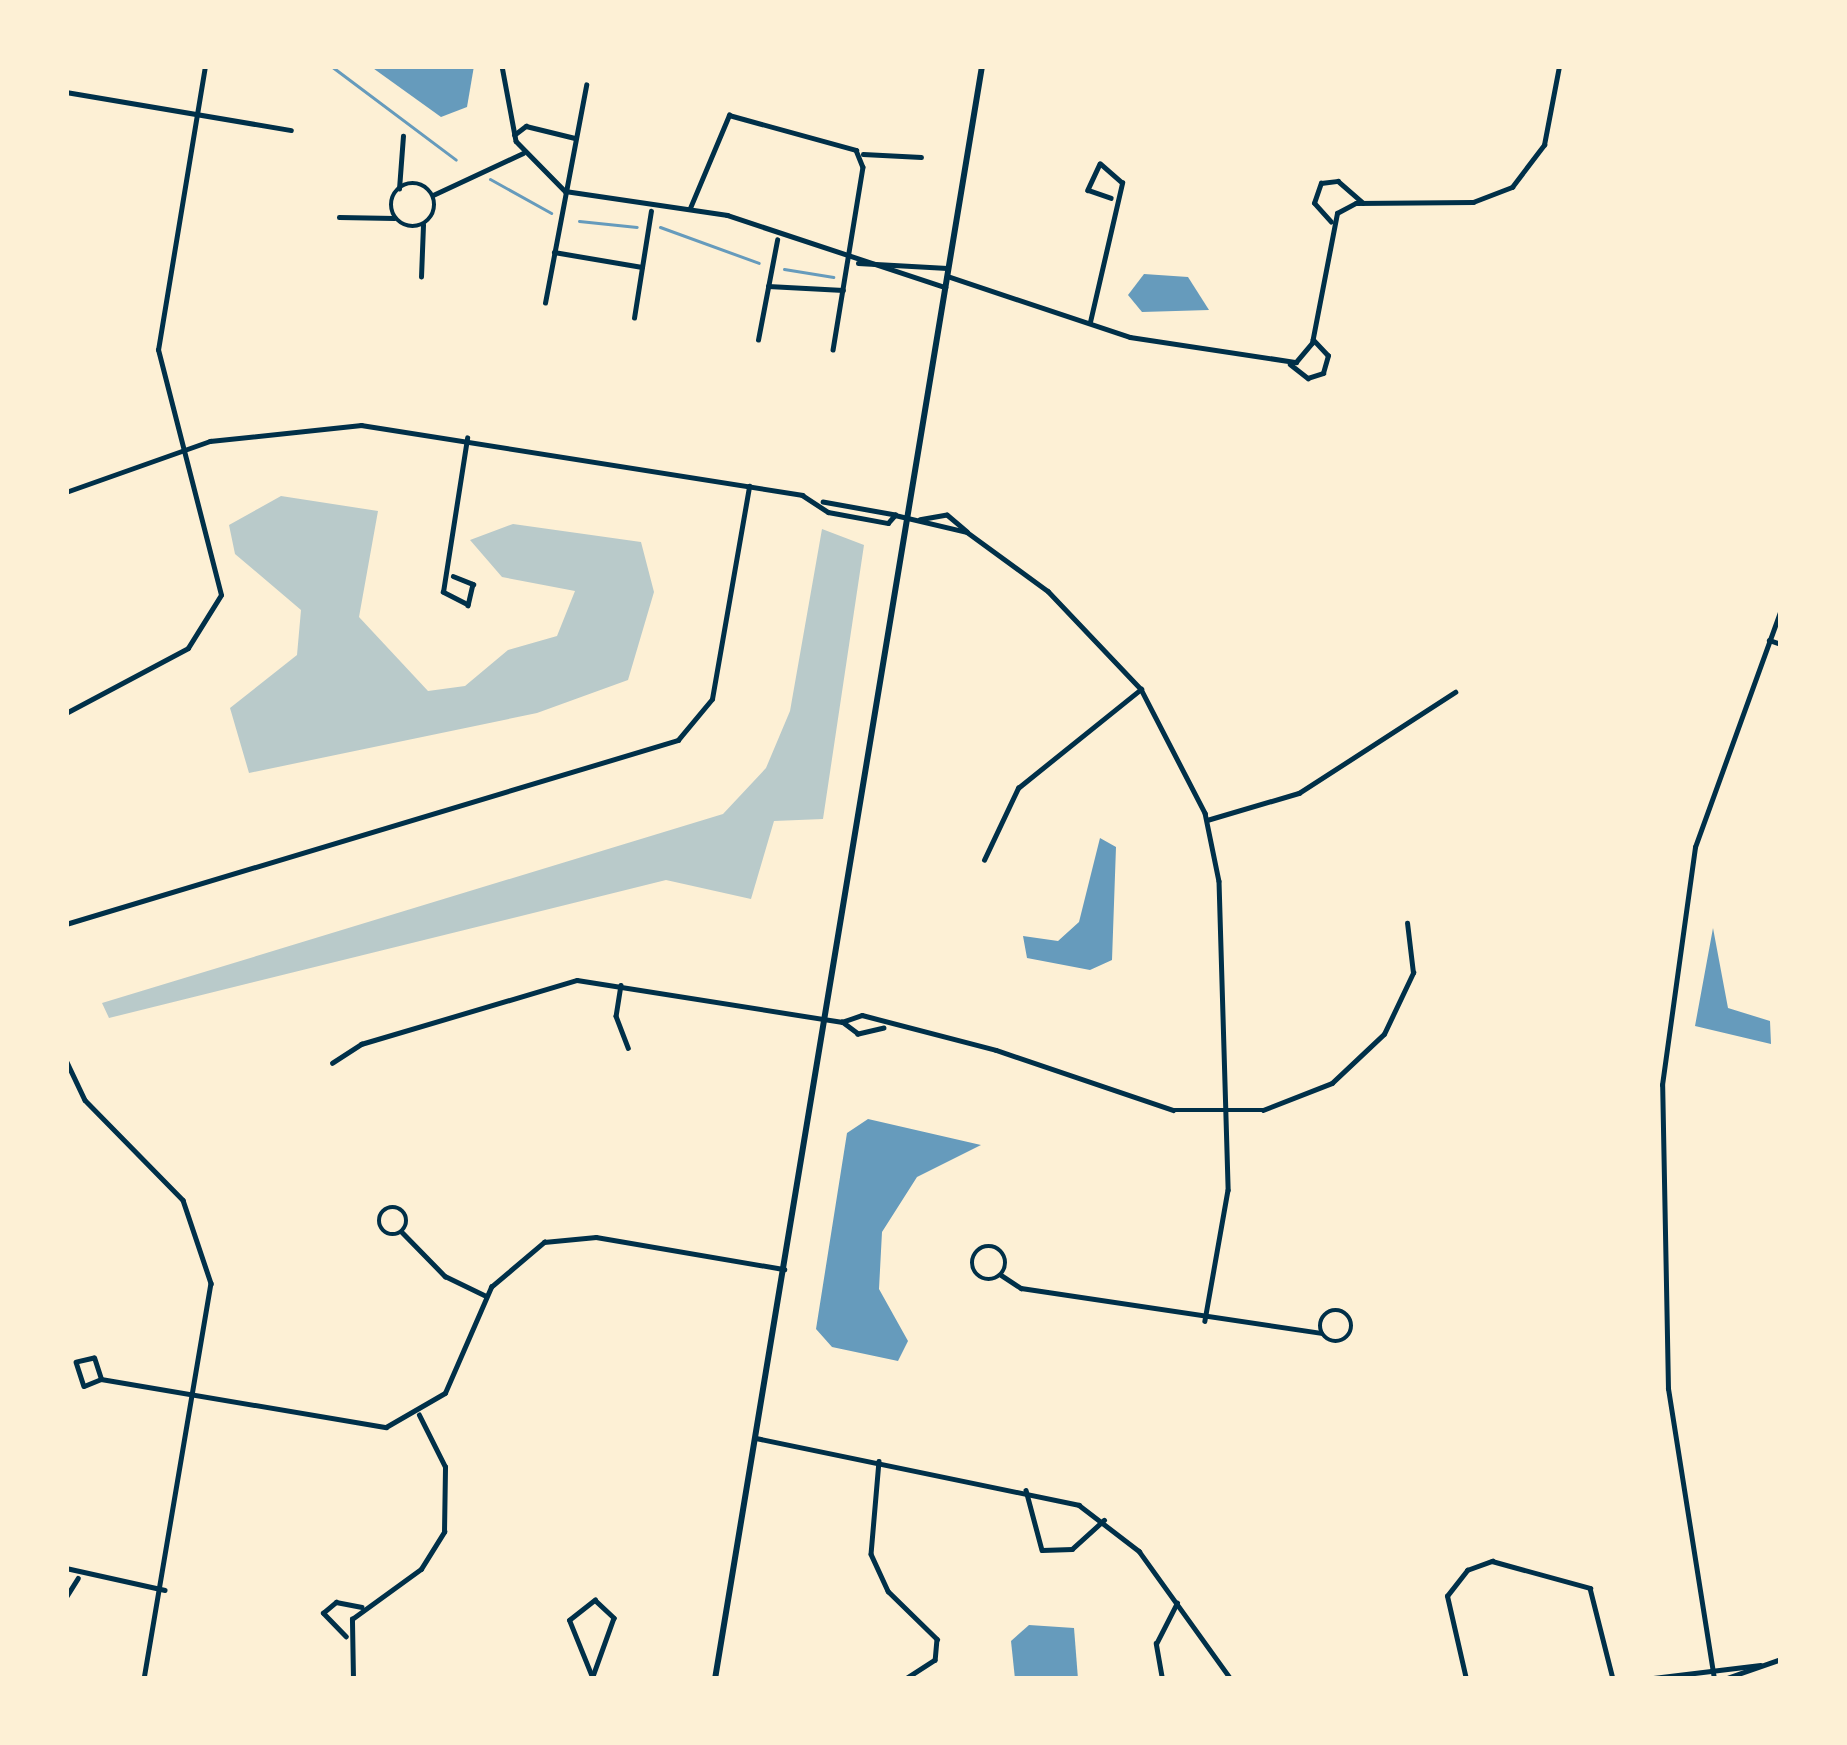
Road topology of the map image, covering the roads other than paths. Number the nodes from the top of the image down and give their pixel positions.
1 (205, 66) edge
2 (502, 66) edge
3 (982, 66) edge
4 (1559, 66) edge
5 (586, 85) dead end
6 (66, 92) edge
7 (197, 114) junction
8 (291, 130) dead end
9 (513, 135) junction
10 (403, 136) dead end
11 (575, 138) junction
12 (523, 153) junction
13 (860, 155) junction
14 (921, 157) dead end
15 (399, 189) junction
16 (565, 191) junction
17 (433, 195) junction
18 (1111, 198) junction
19 (1363, 202) junction
20 (690, 208) junction
21 (651, 210) junction
22 (339, 217) dead end
23 (394, 218) junction
24 (1331, 222) junction
25 (423, 224) junction
26 (777, 238) junction
27 (554, 252) junction
28 (847, 262) junction
29 (858, 263) junction
30 (642, 266) junction
31 (948, 273) junction
32 (421, 277) dead end
33 (768, 286) junction
34 (945, 287) junction
35 (843, 290) junction
36 (544, 303) dead end
37 (634, 318) dead end
38 (1089, 323) junction
39 (758, 340) dead end
40 (1312, 340) junction
41 (833, 350) dead end
42 (1290, 364) junction
43 (467, 438) junction
44 (183, 448) junction
45 (749, 486) junction
46 (66, 492) edge
47 (823, 502) junction
48 (895, 515) junction
49 (906, 517) junction
50 (920, 520) junction
51 (967, 532) junction
52 (452, 576) junction
53 (1781, 610) edge
54 (1779, 625) edge
55 (1769, 640) junction
56 (1781, 644) edge
57 (1141, 689) junction
58 (1455, 692) dead end
59 (66, 713) edge
60 (1207, 820) junction
61 (984, 860) dead end
62 (1407, 923) dead end
63 (66, 924) edge
64 (621, 986) junction
65 (826, 1019) junction
66 (842, 1022) junction
67 (884, 1028) junction
68 (628, 1048) dead end
69 (66, 1060) edge
70 (332, 1063) dead end
71 (1226, 1114) junction
72 (402, 1232) junction
73 (784, 1269) junction
74 (1001, 1275) junction
75 (486, 1296) junction
76 (1205, 1321) junction
77 (1321, 1333) junction
78 (101, 1379) junction
79 (199, 1401) junction
80 (419, 1415) junction
81 (755, 1438) junction
82 (879, 1461) junction
83 (1026, 1488) junction
84 (1104, 1520) junction
85 (66, 1568) edge
86 (78, 1579) junction
87 (165, 1590) junction
88 (66, 1597) edge
89 (1177, 1603) junction
90 (362, 1606) junction
91 (346, 1637) junction
92 (1781, 1660) edge
93 (1760, 1665) junction
94 (1712, 1666) junction
95 (592, 1678) edge
96 (144, 1679) edge
97 (353, 1679) edge
98 (715, 1679) edge
99 (851, 1679) edge
100 (868, 1679) edge
101 (906, 1679) edge
102 (1162, 1679) edge
103 (1231, 1679) edge
104 (1466, 1679) edge
105 (1613, 1679) edge
106 (1645, 1679) edge
107 (1714, 1679) edge
108 (1724, 1679) edge

1 - 7 street
2 - 9 street
3 - 31 street
4 - 19 street
5 - 11 street
6 - 7 street
7 - 8 street
7 - 44 street
9 - 11 street
9 - 12 street
10 - 15 street
11 - 16 street
12 - 16 street
12 - 17 street
13 - 14 street
13 - 20 street
13 - 28 street
15 - 17 street
15 - 23 street
16 - 21 street
16 - 27 street
17 - 25 street
18 - 18 street
18 - 38 street
19 - 24 street
19 - 24 street
20 - 21 street
20 - 26 street
21 - 30 street
22 - 23 street
23 - 25 street
24 - 40 street
25 - 32 street
26 - 28 street
26 - 33 street
27 - 30 street
27 - 36 street
28 - 29 street
28 - 35 street
29 - 31 street
29 - 34 street
30 - 37 street
31 - 34 street
31 - 38 street
33 - 35 street
33 - 39 street
34 - 49 street
35 - 41 street
38 - 42 street
40 - 42 street
40 - 42 street
43 - 44 street
43 - 45 street
43 - 52 street
44 - 46 street
44 - 59 street
45 - 47 street
45 - 63 street
47 - 48 street
47 - 48 street
48 - 49 street
49 - 50 street
49 - 65 street
50 - 51 street
50 - 51 street
51 - 57 street
52 - 52 street
53 - 54 street
54 - 55 street
55 - 56 street
55 - 94 street
57 - 60 street
57 - 61 street
58 - 60 street
60 - 71 street
62 - 71 street
64 - 65 street
64 - 68 street
64 - 70 street
65 - 66 street
65 - 73 street
66 - 67 street
66 - 67 street
67 - 71 street
69 - 79 street
71 - 76 street
72 - 72 street
72 - 75 street
73 - 75 street
73 - 81 street
74 - 74 street
74 - 76 street
75 - 80 street
76 - 77 street
77 - 77 street
78 - 78 street
78 - 79 street
79 - 80 street
79 - 87 street
80 - 90 street
81 - 82 street
81 - 98 street
82 - 83 street
82 - 101 street
83 - 84 street
83 - 84 street
84 - 89 street
85 - 86 street
86 - 87 street
86 - 88 street
87 - 96 street
89 - 102 street
89 - 103 street
90 - 91 street
90 - 91 street
91 - 97 street
92 - 93 street
93 - 94 street
93 - 108 street
94 - 106 street
94 - 107 street
95 - 95 street
99 - 100 street
104 - 105 street

